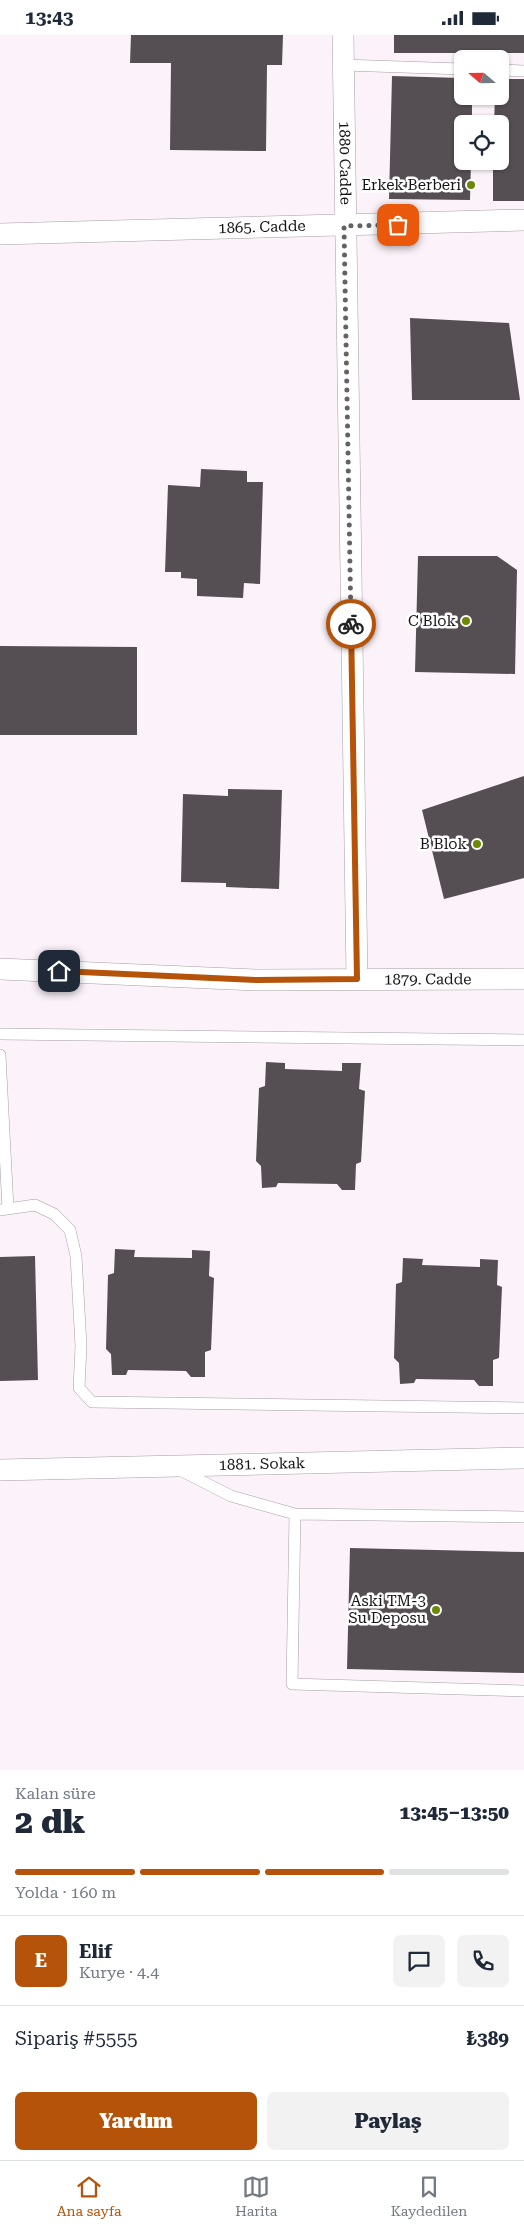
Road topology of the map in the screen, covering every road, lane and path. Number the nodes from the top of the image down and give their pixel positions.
1 (343, 35) edge
2 (343, 65) junction
3 (454, 69) edge
4 (509, 70) edge
5 (524, 71) edge
6 (524, 220) edge
7 (344, 226) junction
8 (0, 234) edge
9 (0, 969) edge
10 (357, 979) junction
11 (524, 979) edge
12 (0, 1033) edge
13 (524, 1040) edge
14 (0, 1055) edge
15 (4, 1210) edge
16 (524, 1407) edge
17 (524, 1458) edge
18 (173, 1466) junction
19 (0, 1470) edge
20 (294, 1514) junction
21 (524, 1517) edge
22 (524, 1691) edge

1 - 2 street, 1880 Cadde
2 - 3 lane
2 - 7 street, 1880 Cadde
4 - 5 lane
6 - 7 street, 1865. Cadde
7 - 8 street, 1865. Cadde
7 - 10 street, 1880 Cadde
9 - 10 street, 1879. Cadde
10 - 11 street, 1879. Cadde
12 - 13 lane
14 - 15 lane
15 - 16 lane
17 - 18 street, 1881. Sokak
18 - 19 street, 1881. Sokak
18 - 20 lane
20 - 21 lane
20 - 22 lane

